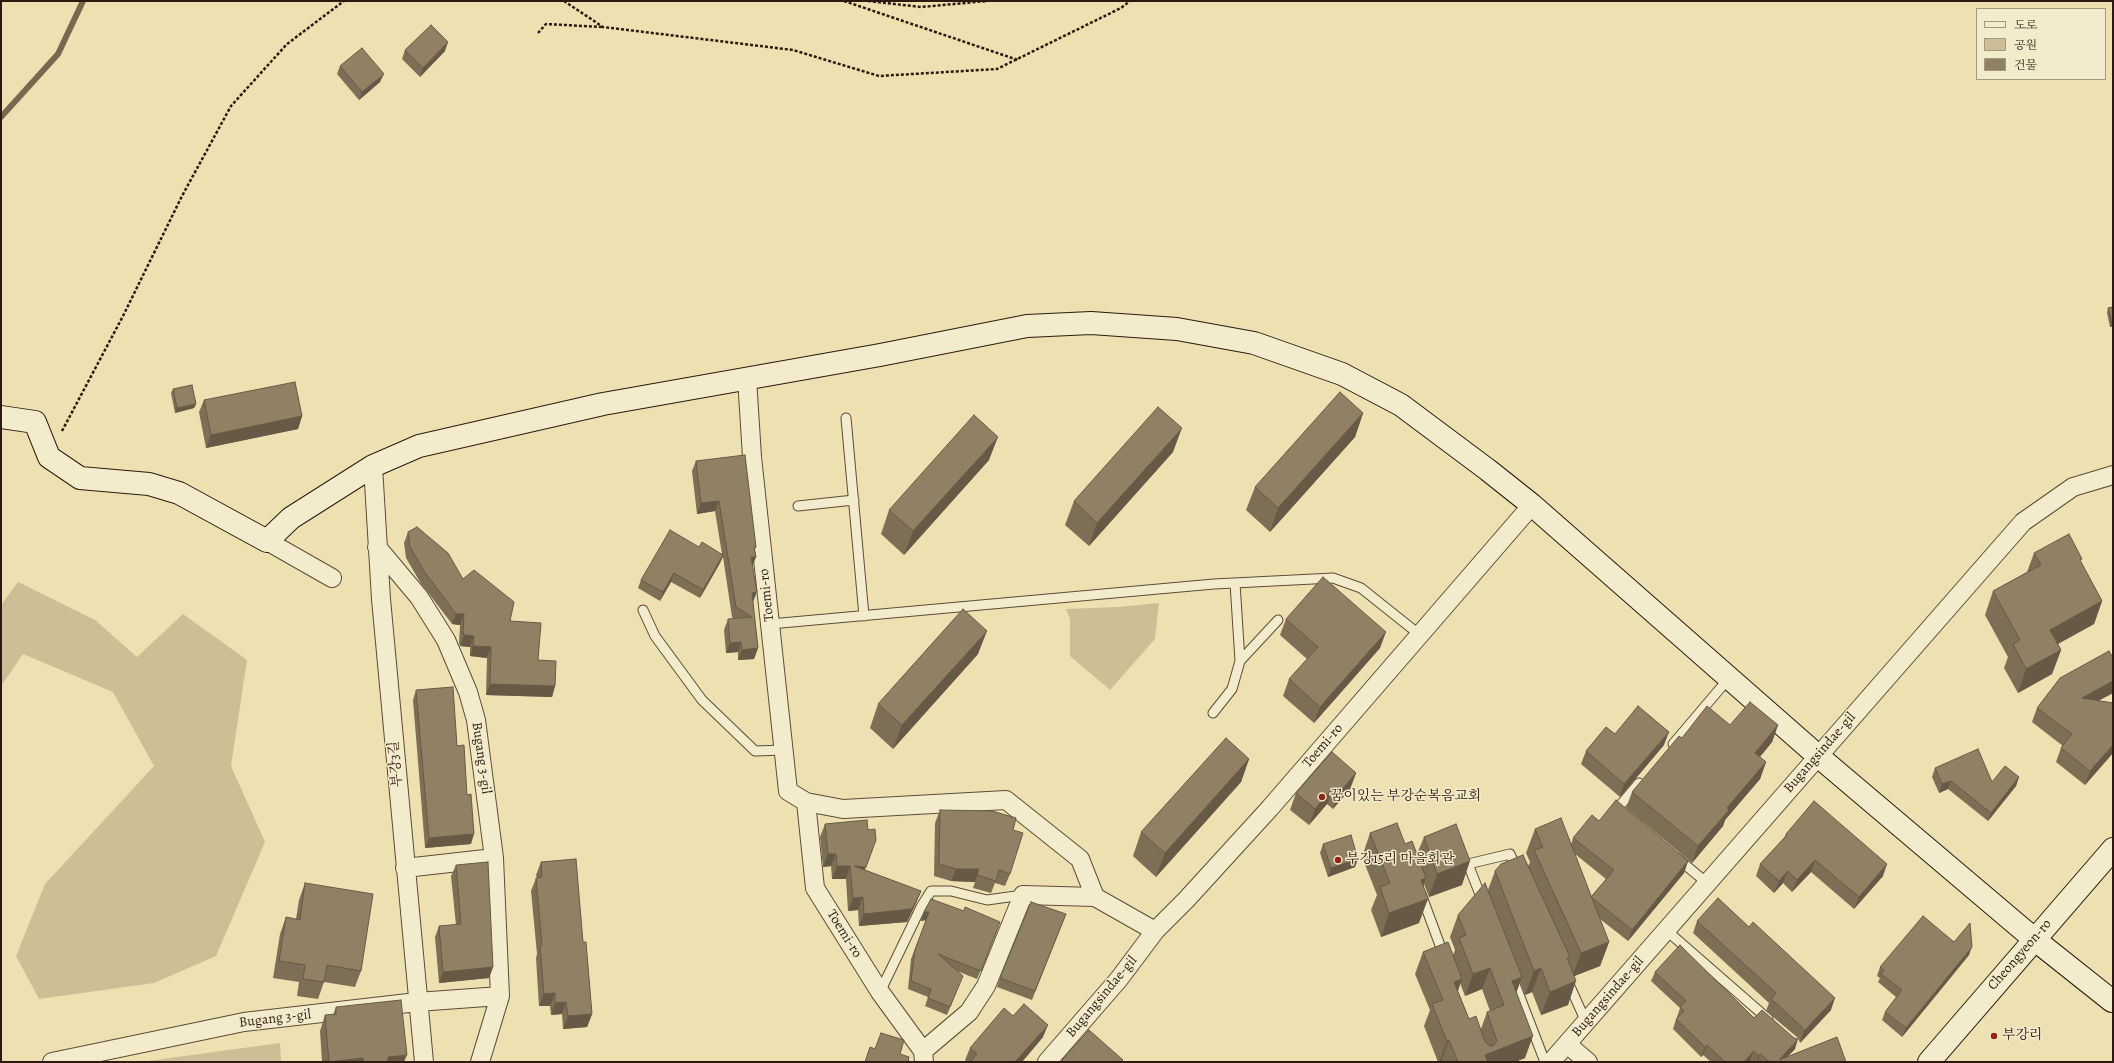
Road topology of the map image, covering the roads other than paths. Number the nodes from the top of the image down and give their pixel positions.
1 (747, 378) junction
2 (1, 417) edge
3 (846, 418) dead end
4 (373, 466) junction
5 (2113, 475) edge
6 (854, 500) junction
7 (1532, 505) junction
8 (798, 506) dead end
9 (267, 541) junction
10 (377, 547) junction
11 (332, 578) dead end
12 (1236, 583) junction
13 (643, 610) dead end
14 (864, 616) junction
15 (1278, 620) dead end
16 (770, 624) junction
17 (1420, 635) junction
18 (1240, 661) junction
19 (1730, 678) junction
20 (1213, 713) dead end
21 (1668, 749) edge
22 (784, 750) junction
23 (1818, 756) junction
24 (1648, 773) edge
25 (806, 802) junction
26 (1629, 818) edge
27 (2113, 849) edge
28 (1671, 853) edge
29 (494, 858) junction
30 (405, 868) junction
31 (1522, 882) edge
32 (1707, 883) junction
33 (1418, 884) edge
34 (1023, 895) junction
35 (1095, 897) junction
36 (1485, 908) edge
37 (1666, 930) junction
38 (1155, 931) junction
39 (2034, 939) junction
40 (1447, 966) edge
41 (1508, 967) edge
42 (1564, 974) edge
43 (880, 992) junction
44 (500, 996) junction
45 (2112, 1001) dead end
46 (417, 1002) junction
47 (1586, 1022) junction
48 (1777, 1027) edge
49 (1566, 1044) junction
50 (923, 1056) edge
51 (52, 1062) edge
52 (424, 1062) edge
53 (480, 1062) edge
54 (1047, 1062) edge
55 (1545, 1062) edge
56 (1551, 1062) edge
57 (1588, 1062) edge
58 (1929, 1062) edge

1 - 4 street
1 - 7 street
1 - 16 street, Toemi-ro
2 - 9 street
3 - 6 lane
4 - 9 street
4 - 10 street, 부강3길
5 - 23 street, Bugangsindae-gil
6 - 8 lane
6 - 14 lane
7 - 17 street, Toemi-ro
7 - 19 street
9 - 11 street
10 - 29 street, Bugang 3-gil
10 - 30 street, 부강3길
12 - 14 lane
12 - 17 lane
12 - 18 lane
13 - 22 lane
14 - 16 lane
15 - 18 lane
16 - 22 street, Toemi-ro
17 - 38 street, Toemi-ro
18 - 20 lane
19 - 21 lane
19 - 23 street
22 - 25 street, Toemi-ro
23 - 32 street, Bugangsindae-gil
23 - 39 street
24 - 26 lane
25 - 35 street, Toemi-ro
25 - 43 street, Toemi-ro
27 - 39 street, Cheongyeon-ro
28 - 32 lane
29 - 30 street
29 - 44 street, Bugang 3-gil
30 - 46 street, 부강3길
31 - 36 lane
32 - 37 street, Bugangsindae-gil
33 - 40 lane
34 - 35 street
34 - 43 lane
34 - 50 street, Toemi-ro
35 - 38 street
37 - 47 street, Bugangsindae-gil
37 - 48 lane
38 - 54 street, Bugangsindae-gil
39 - 45 street
39 - 58 street, Cheongyeon-ro
41 - 55 lane
42 - 47 lane
43 - 50 street, Toemi-ro
44 - 46 street, Bugang 3-gil
44 - 53 street, Bugang 3-gil
46 - 51 street, Bugang 3-gil
46 - 52 street, 부강3길
47 - 49 street, Bugangsindae-gil
49 - 56 street, Bugangsindae-gil
49 - 57 street

